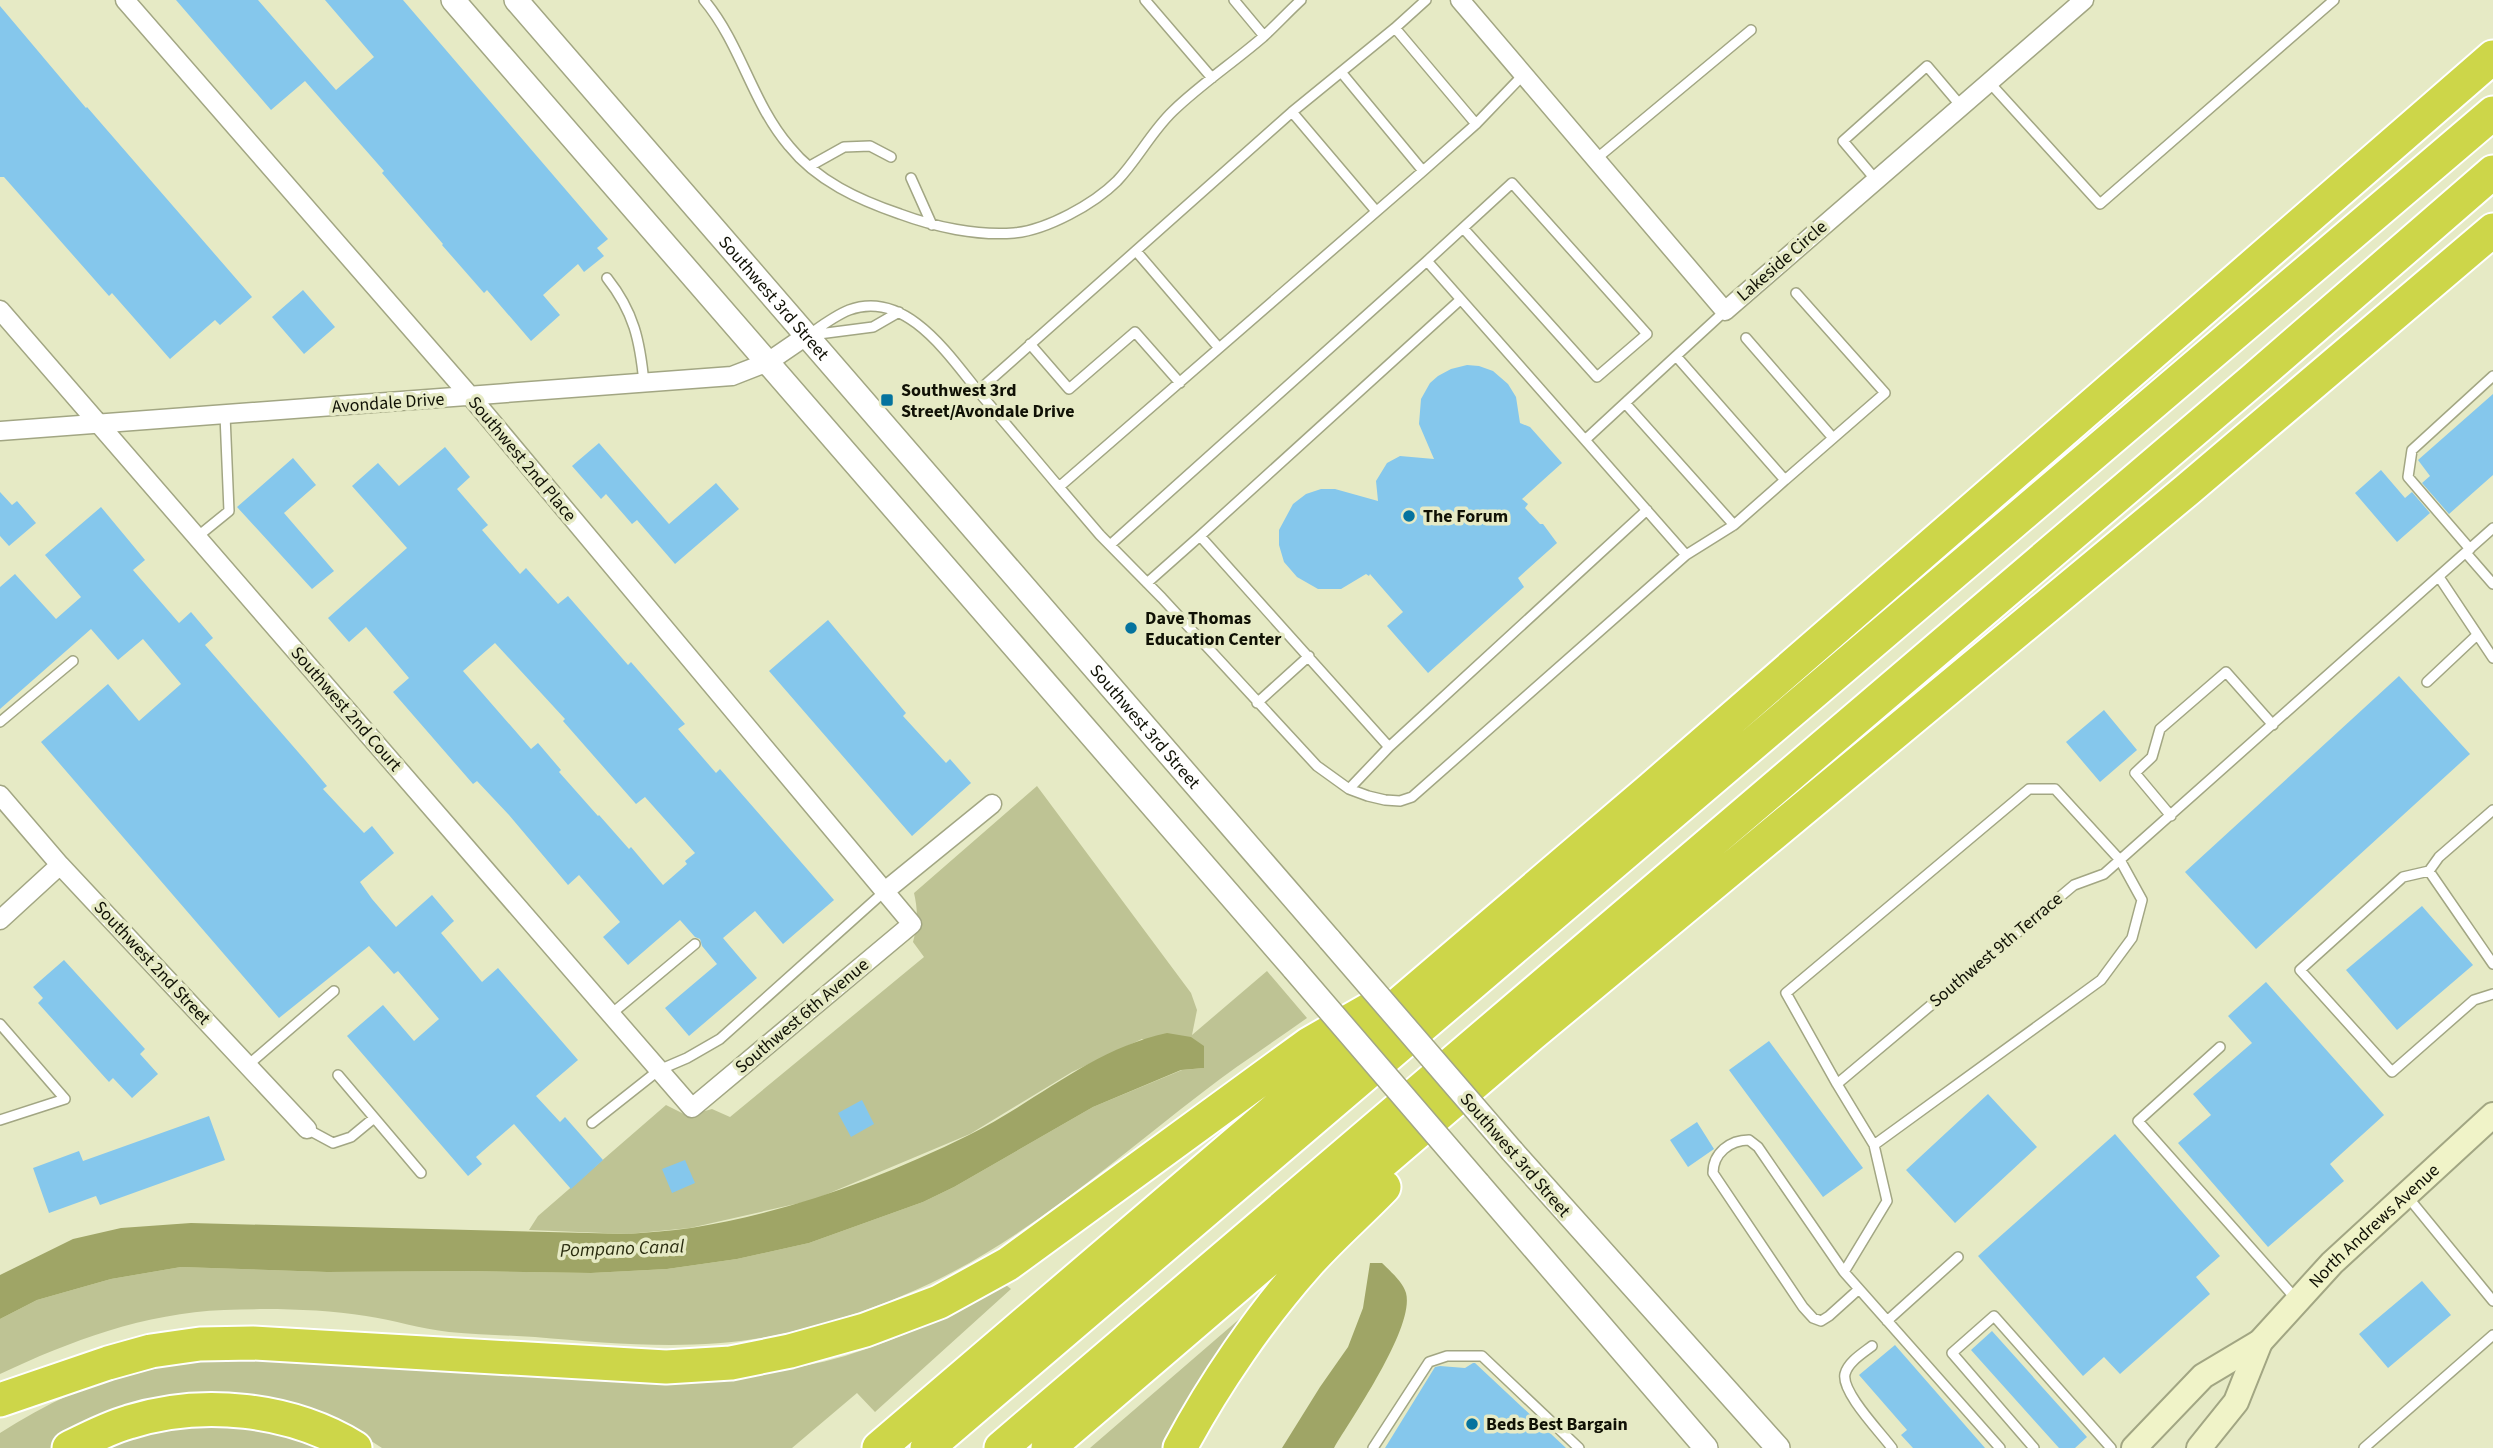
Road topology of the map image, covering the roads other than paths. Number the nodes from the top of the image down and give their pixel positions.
1 (125, 0) edge
2 (453, 0) edge
3 (516, 0) edge
4 (704, 0) edge
5 (1145, 0) edge
6 (1234, 0) edge
7 (1301, 0) edge
8 (1426, 0) edge
9 (1460, 0) edge
10 (2084, 0) edge
11 (2334, 0) edge
12 (1395, 28) junction
13 (1751, 30) dead end
14 (1264, 36) junction
15 (2493, 57) edge
16 (1341, 72) junction
17 (1524, 74) junction
18 (1212, 78) junction
19 (1989, 82) junction
20 (1961, 106) junction
21 (1292, 112) junction
22 (2493, 113) edge
23 (1476, 124) junction
24 (891, 157) dead end
25 (1596, 159) junction
26 (810, 166) junction
27 (1423, 171) junction
28 (2493, 172) edge
29 (911, 178) dead end
30 (1876, 180) junction
31 (1376, 211) junction
32 (932, 225) junction
33 (1463, 228) junction
34 (2493, 230) edge
35 (1136, 251) junction
36 (1427, 261) junction
37 (607, 278) dead end
38 (1796, 293) dead end
39 (1460, 300) junction
40 (0, 310) edge
41 (1725, 311) junction
42 (899, 312) junction
43 (806, 336) junction
44 (1746, 338) dead end
45 (1030, 344) junction
46 (1219, 348) junction
47 (1676, 356) junction
48 (768, 362) junction
49 (2493, 376) edge
50 (644, 383) junction
51 (1180, 383) junction
52 (978, 391) junction
53 (471, 397) junction
54 (1625, 402) junction
55 (225, 415) junction
56 (99, 424) junction
57 (0, 431) edge
58 (1833, 438) junction
59 (1585, 440) junction
60 (1785, 480) junction
61 (1059, 487) junction
62 (1647, 510) junction
63 (1734, 525) junction
64 (2493, 528) edge
65 (1200, 536) junction
66 (197, 537) junction
67 (1110, 545) junction
68 (2468, 551) junction
69 (1686, 555) junction
70 (2439, 578) junction
71 (1147, 583) junction
72 (2493, 584) edge
73 (2477, 635) junction
74 (1309, 656) junction
75 (2493, 659) edge
76 (73, 661) dead end
77 (2427, 682) dead end
78 (1257, 703) junction
79 (0, 722) edge
80 (2273, 725) junction
81 (1389, 747) junction
82 (1349, 789) junction
83 (0, 795) edge
84 (992, 804) dead end
85 (2493, 810) edge
86 (2171, 816) junction
87 (2120, 860) junction
88 (60, 865) junction
89 (2429, 871) junction
90 (885, 891) junction
91 (0, 920) edge
92 (912, 924) joint
93 (695, 944) dead end
94 (2493, 964) edge
95 (1444, 966) junction
96 (334, 991) dead end
97 (2493, 994) edge
98 (610, 1015) junction
99 (0, 1024) edge
100 (1532, 1034) junction
101 (2220, 1047) dead end
102 (248, 1065) junction
103 (659, 1070) junction
104 (338, 1075) dead end
105 (1837, 1084) junction
106 (692, 1108) joint
107 (2493, 1115) edge
108 (374, 1118) junction
109 (0, 1120) edge
110 (592, 1123) dead end
111 (307, 1129) joint
112 (1874, 1145) junction
113 (421, 1173) dead end
114 (2405, 1195) junction
115 (1958, 1257) dead end
116 (1844, 1272) junction
117 (1859, 1289) junction
118 (2298, 1301) junction
119 (2493, 1301) edge
120 (1887, 1321) junction
121 (2493, 1335) edge
122 (2260, 1342) junction
123 (1872, 1346) dead end
124 (47, 1384) junction
125 (0, 1399) edge
126 (0, 1409) edge
127 (2205, 1446) edge
128 (69, 1448) edge
129 (355, 1448) edge
130 (879, 1448) edge
131 (927, 1448) edge
132 (1001, 1448) edge
133 (1048, 1448) edge
134 (1180, 1448) edge
135 (1373, 1448) edge
136 (1579, 1448) edge
137 (1706, 1448) edge
138 (1778, 1448) edge
139 (1892, 1448) edge
140 (2000, 1448) edge
141 (2034, 1448) edge
142 (2111, 1448) edge
143 (2134, 1448) edge
144 (2364, 1448) edge

1 - 53 street, Southwest 2nd Place
2 - 48 street
3 - 43 street, Southwest 3rd Street
4 - 26 lane
5 - 18 lane
6 - 14 lane
7 - 14 lane
8 - 12 lane
9 - 17 street, Lakeside Circle
10 - 19 street, Lakeside Circle
11 - 19 lane
12 - 16 lane
12 - 23 lane
13 - 25 lane
14 - 18 lane
15 - 95 highway
16 - 21 lane
16 - 27 lane
17 - 23 lane
17 - 25 street, Lakeside Circle
18 - 32 lane
19 - 20 street, Lakeside Circle
20 - 30 street, Lakeside Circle
20 - 30 lane
21 - 31 lane
21 - 35 lane
22 - 131 highway
23 - 27 lane
24 - 26 lane
25 - 41 street, Lakeside Circle
26 - 32 lane
27 - 31 lane
28 - 132 highway
29 - 32 lane
30 - 41 street, Lakeside Circle
31 - 46 lane
33 - 33 lane
33 - 36 lane
34 - 100 highway
35 - 45 lane
35 - 46 lane
36 - 39 lane
36 - 67 lane
37 - 50 lane
38 - 58 lane
39 - 59 lane
39 - 65 lane
40 - 56 street, Southwest 2nd Court
41 - 47 lane
42 - 43 lane
42 - 43 lane
42 - 52 lane
43 - 48 street, Avondale Drive
43 - 138 street, Southwest 3rd Street, bridge
44 - 58 lane
45 - 51 lane
45 - 52 lane
46 - 51 lane
47 - 54 lane
47 - 60 lane
48 - 50 street, Avondale Drive
48 - 137 street, bridge
49 - 68 lane
50 - 53 street, Avondale Drive
51 - 61 lane
52 - 61 lane
53 - 55 street, Avondale Drive
53 - 90 street, Southwest 2nd Place
54 - 59 lane
54 - 63 lane
55 - 56 street, Avondale Drive
55 - 66 lane
56 - 57 street, Avondale Drive
56 - 66 street, Southwest 2nd Court
58 - 60 lane
59 - 62 lane
60 - 63 lane
61 - 67 lane
62 - 69 lane
62 - 81 lane
63 - 69 lane
64 - 68 lane, Southwest 9th Terrace
65 - 71 lane
65 - 74 lane
66 - 98 street, Southwest 2nd Court
67 - 71 lane
68 - 70 lane, Southwest 9th Terrace
68 - 72 lane
69 - 82 lane
70 - 73 lane
70 - 80 lane, Southwest 9th Terrace
71 - 78 lane
73 - 75 lane
73 - 77 lane
74 - 78 lane
74 - 81 lane
76 - 79 lane
78 - 82 lane
80 - 86 lane, Southwest 9th Terrace
80 - 86 lane
81 - 82 lane
83 - 88 street, Southwest 2nd Street
84 - 90 street
85 - 89 lane
86 - 87 lane, Southwest 9th Terrace
87 - 105 lane, Southwest 9th Terrace
87 - 105 lane
87 - 112 lane
88 - 91 street
88 - 102 street, Southwest 2nd Street
89 - 94 lane
89 - 97 lane
90 - 92 street, Southwest 2nd Place
90 - 103 lane
92 - 106 street, Southwest 6th Avenue
93 - 98 lane
95 - 124 highway
95 - 130 highway
96 - 102 lane
98 - 103 street, Southwest 2nd Court
99 - 109 lane
100 - 133 highway
100 - 134 highway
101 - 118 lane
102 - 111 street, Southwest 2nd Street
103 - 106 street, Southwest 2nd Court
103 - 110 lane
104 - 108 lane
105 - 112 lane
107 - 114 main road, North Andrews Avenue
108 - 111 lane
108 - 113 lane
112 - 116 lane
114 - 118 main road, North Andrews Avenue
114 - 119 lane
115 - 120 lane
116 - 117 lane
116 - 117 lane
117 - 120 lane
118 - 122 main road, North Andrews Avenue
120 - 140 lane
121 - 144 lane
122 - 127 main road, North Andrews Avenue
122 - 143 main road, North Andrews Avenue
123 - 139 lane
124 - 125 highway
124 - 126 highway
128 - 129 highway
135 - 136 lane
141 - 142 lane

